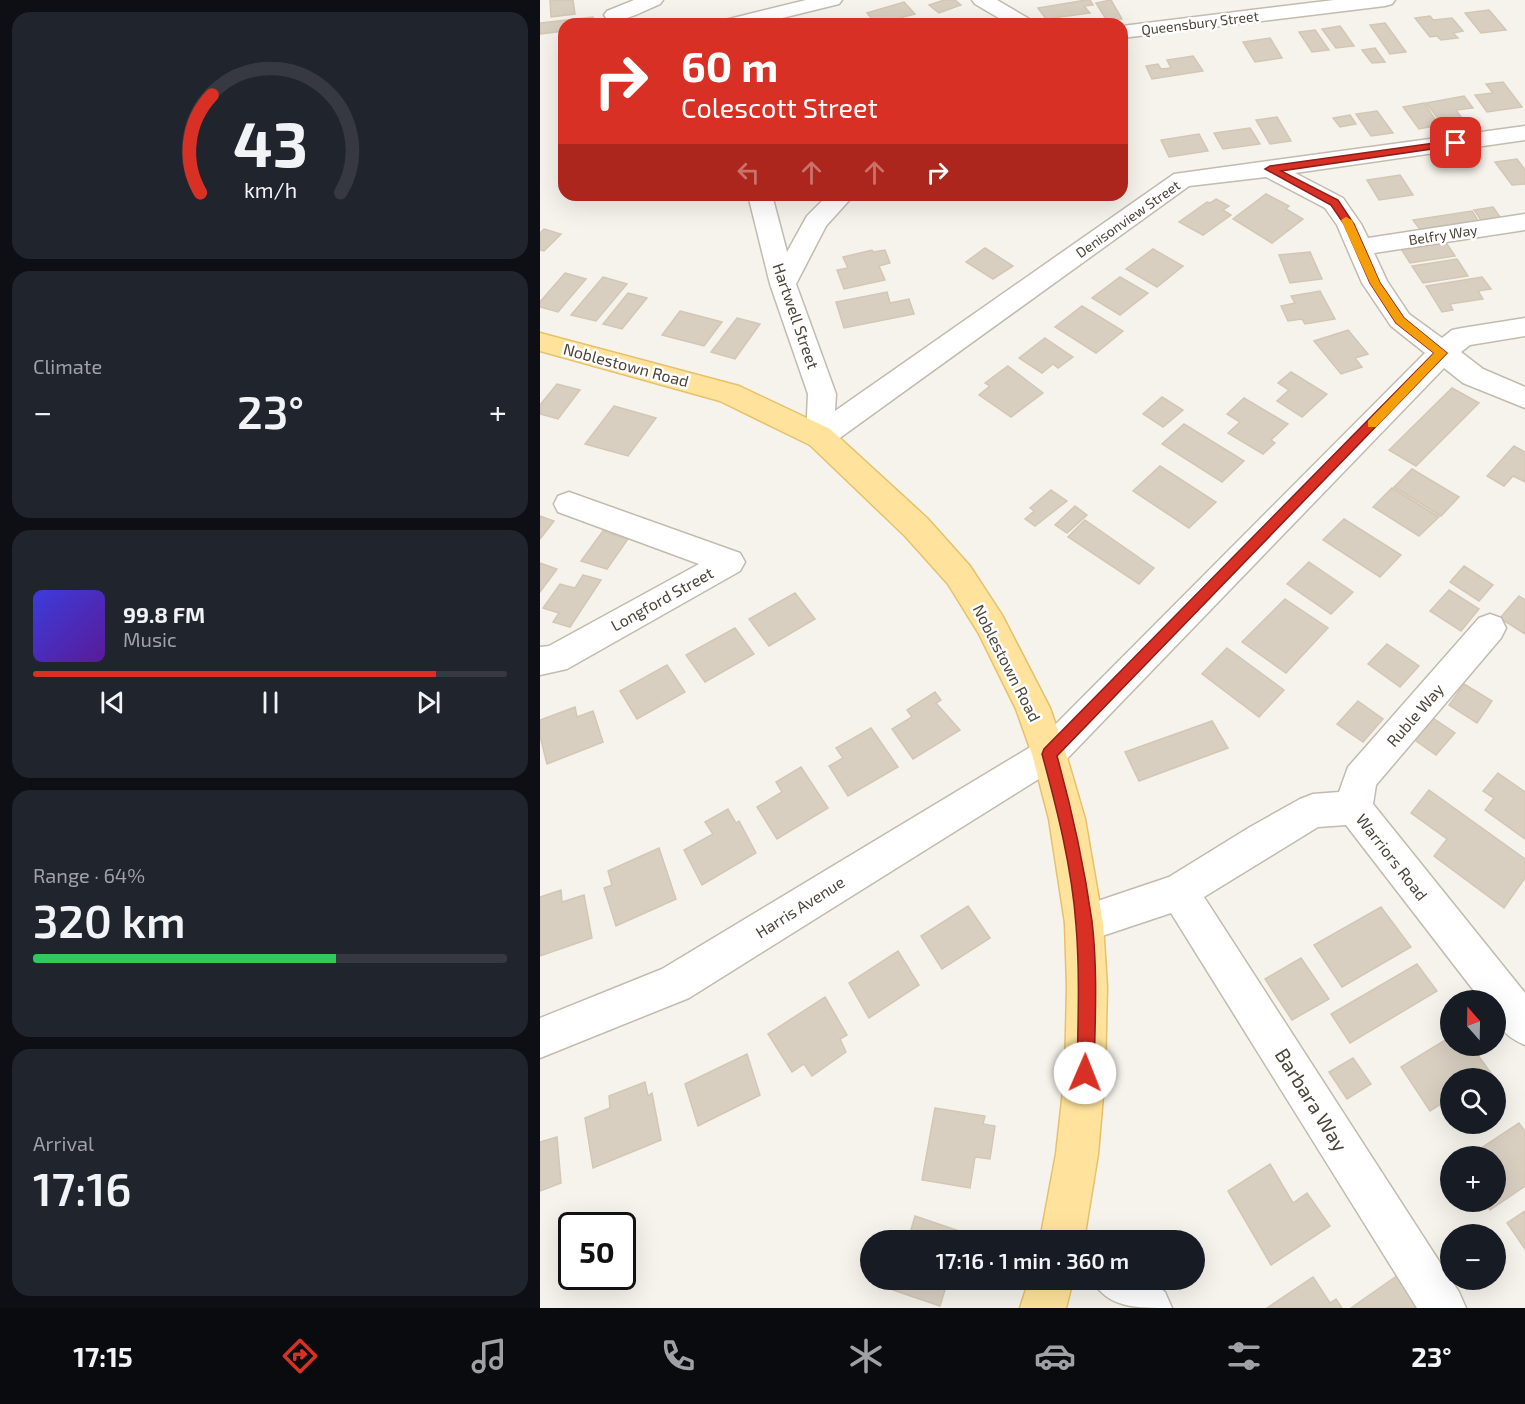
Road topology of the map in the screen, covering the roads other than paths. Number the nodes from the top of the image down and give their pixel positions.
1 (598, 0) edge
2 (653, 0) edge
3 (832, 0) edge
4 (982, 0) edge
5 (1385, 0) edge
6 (618, 18) edge
7 (621, 18) edge
8 (757, 18) edge
9 (1014, 18) edge
10 (1128, 31) edge
11 (1525, 133) edge
12 (1270, 169) junction
13 (762, 201) edge
14 (836, 201) edge
15 (1525, 222) edge
16 (1360, 247) junction
17 (783, 284) junction
18 (1525, 327) edge
19 (540, 342) edge
20 (1442, 353) junction
21 (1525, 398) edge
22 (820, 438) junction
23 (569, 504) dead end
24 (1490, 628) dead end
25 (540, 661) edge
26 (1049, 754) junction
27 (1353, 808) junction
28 (1179, 892) junction
29 (1084, 923) junction
30 (1520, 1005) edge
31 (540, 1038) edge
32 (1064, 1230) edge
33 (1048, 1290) edge
34 (1126, 1290) edge
35 (1043, 1308) edge
36 (1149, 1308) edge
37 (1443, 1308) edge

1 - 6 street
2 - 7 street
3 - 8 street
4 - 9 street
5 - 10 street, Queensbury Street
11 - 12 street, Denisonview Street
12 - 16 street
12 - 22 street, Denisonview Street
13 - 17 street, Hartwell Street
14 - 17 street
15 - 16 street, Belfry Way
16 - 20 street
17 - 22 street, Hartwell Street
18 - 20 street, Harris Avenue
19 - 22 main road, Noblestown Road
20 - 21 street
20 - 26 street, Harris Avenue
22 - 26 main road, Noblestown Road
23 - 25 street, Longford Street
24 - 27 street, Ruble Way
26 - 29 main road, Noblestown Road
26 - 31 street, Harris Avenue
27 - 28 street, Warriors Road
27 - 30 street, Warriors Road
28 - 29 street, Warriors Road
28 - 37 street, Barbara Way
29 - 32 main road, Noblestown Road
33 - 35 main road, Noblestown Road
34 - 36 street

